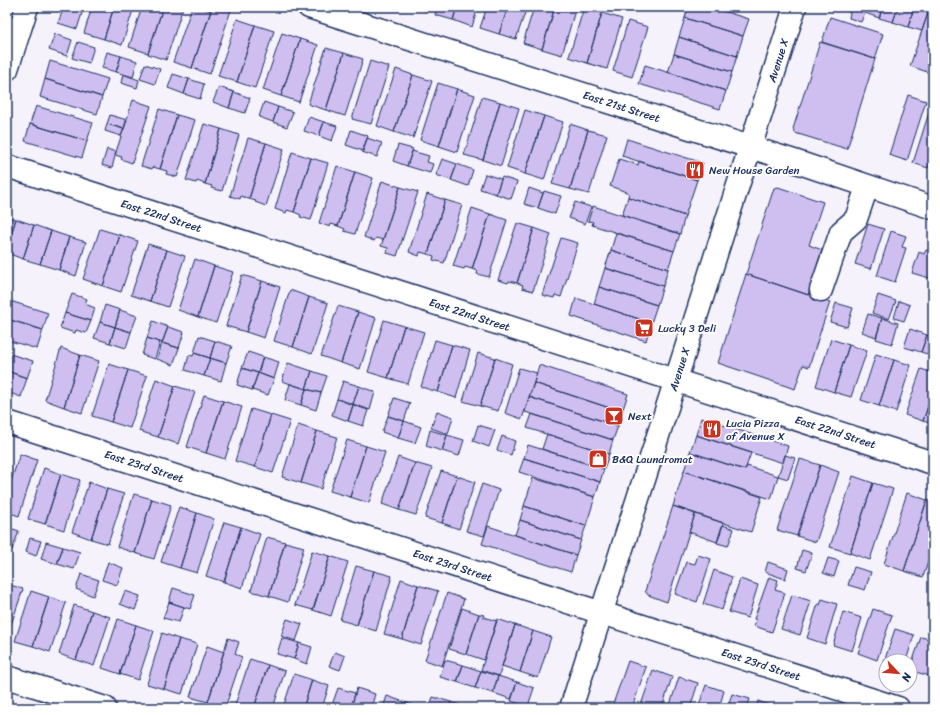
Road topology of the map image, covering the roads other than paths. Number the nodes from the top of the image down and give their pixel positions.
1 (27, 7) edge
2 (309, 7) edge
3 (795, 7) edge
4 (7, 69) edge
5 (750, 148) junction
6 (7, 166) edge
7 (867, 187) junction
8 (933, 208) edge
9 (821, 290) dead end
10 (675, 381) junction
11 (7, 422) edge
12 (933, 464) edge
13 (601, 613) junction
14 (7, 677) edge
15 (104, 708) edge
16 (570, 708) edge
17 (898, 708) edge

1 - 4 street
2 - 5 street, East 21st Street
3 - 5 street, Avenue X
5 - 7 street, East 21st Street
5 - 10 street, Avenue X
6 - 10 street, East 22nd Street
7 - 8 street, East 21st Street
7 - 9 street
10 - 12 street, East 22nd Street
10 - 13 street, Avenue X
11 - 13 street, East 23rd Street
13 - 16 street, Avenue X
13 - 17 street, East 23rd Street
14 - 15 street

